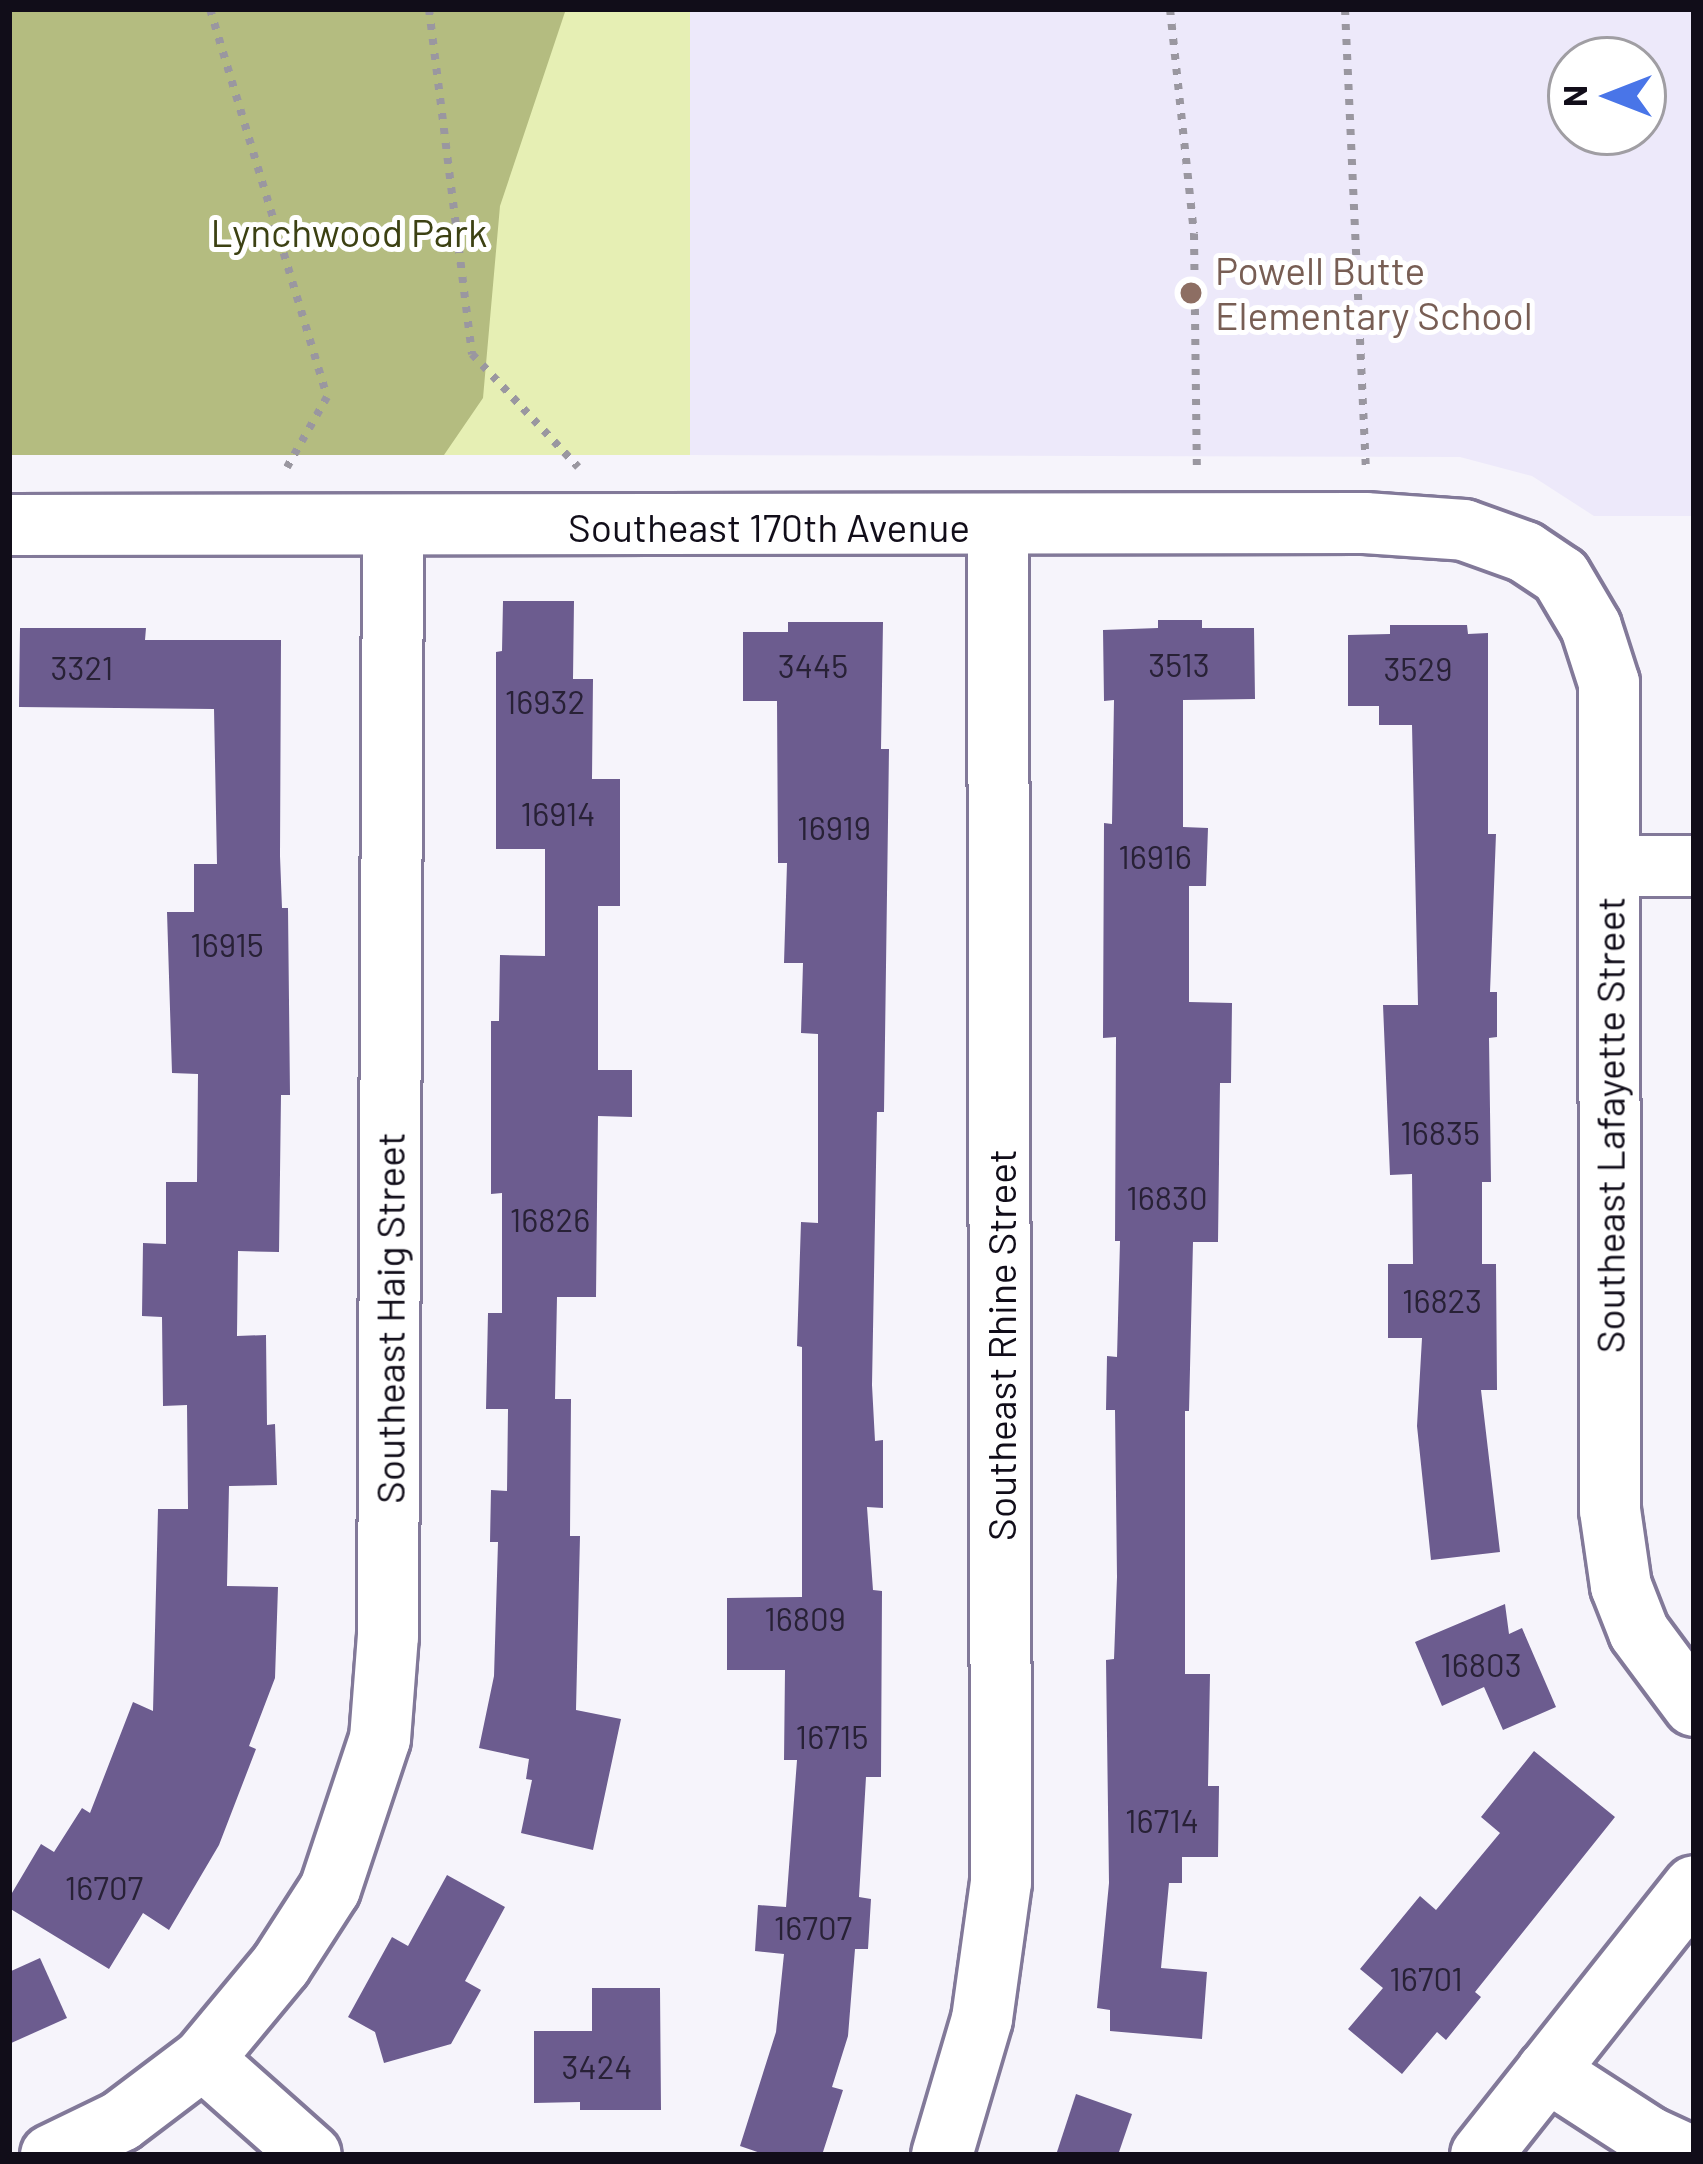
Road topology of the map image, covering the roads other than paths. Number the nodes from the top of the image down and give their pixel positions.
1 (9, 525) edge
2 (393, 527) junction
3 (998, 527) junction
4 (1525, 552) joint
5 (1610, 866) junction
6 (1694, 866) edge
7 (1694, 1706) edge
8 (1694, 1886) edge
9 (203, 2059) junction
10 (1547, 2071) junction
11 (51, 2155) edge
12 (311, 2155) edge
13 (941, 2155) edge
14 (1481, 2155) edge
15 (1688, 2155) edge

1 - 2 street, Southeast 170th Avenue
2 - 3 street, Southeast 170th Avenue
2 - 9 street, Southeast Haig Street
3 - 4 street, Southeast 170th Avenue
3 - 13 street, Southeast Rhine Street
4 - 5 street, Southeast Lafayette Street
5 - 6 street
5 - 7 street, Southeast Lafayette Street
8 - 10 street
9 - 11 street, Southeast Haig Street
9 - 12 street
10 - 14 street
10 - 15 street

